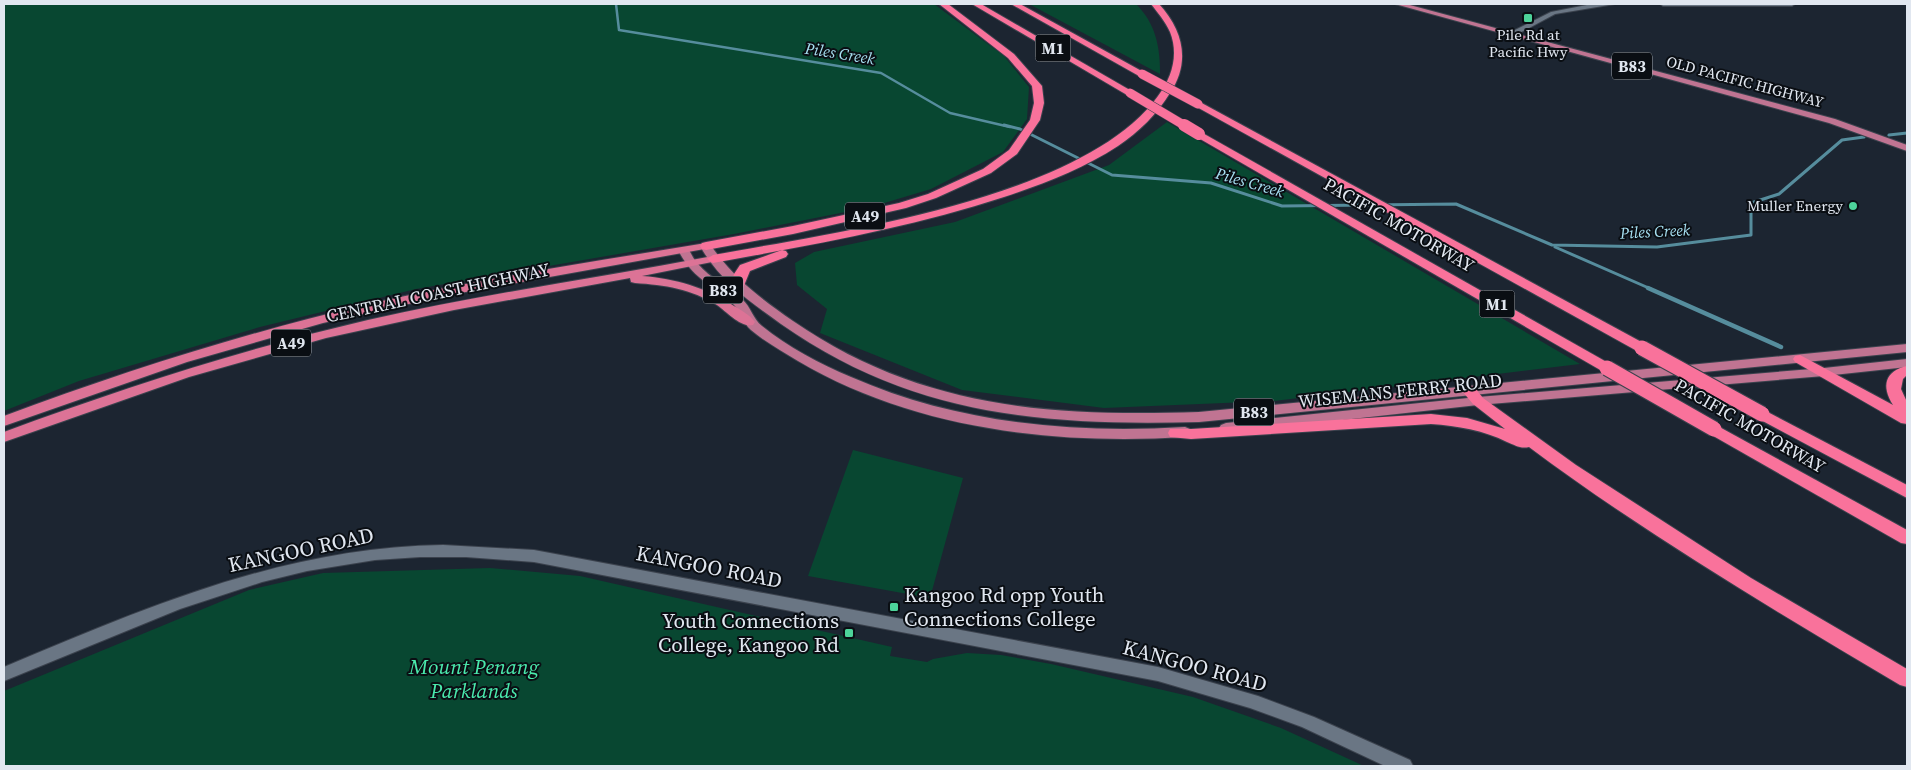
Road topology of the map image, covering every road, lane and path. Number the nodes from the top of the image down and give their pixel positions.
1 (943, 4) edge
2 (976, 4) edge
3 (1015, 4) edge
4 (1155, 4) edge
5 (1399, 4) edge
6 (1612, 4) edge
7 (1663, 4) edge
8 (1792, 4) edge
9 (1511, 34) junction
10 (1907, 148) edge
11 (841, 236) junction
12 (706, 246) junction
13 (684, 250) junction
14 (713, 259) junction
15 (691, 264) junction
16 (587, 282) junction
17 (738, 286) junction
18 (749, 322) junction
19 (1907, 348) edge
20 (1800, 359) junction
21 (1907, 363) edge
22 (1907, 370) edge
23 (1824, 372) junction
24 (1474, 396) junction
25 (1907, 411) edge
26 (1907, 419) edge
27 (4, 421) edge
28 (1176, 433) junction
29 (4, 437) edge
30 (1570, 469) junction
31 (1907, 492) edge
32 (1907, 538) edge
33 (4, 674) edge
34 (1907, 679) edge
35 (1404, 766) edge

1 - 12 highway, A49
2 - 32 highway, PACIFIC MOTORWAY / M1, bridge
3 - 31 highway, PACIFIC MOTORWAY / M1, bridge
4 - 11 highway, A49
5 - 9 main road, OLD PACIFIC HIGHWAY / B83
6 - 9 street
7 - 8 street
9 - 10 main road, OLD PACIFIC HIGHWAY / B83
11 - 14 highway, A49
11 - 17 highway
12 - 13 highway, CENTRAL COAST HIGHWAY / A49
12 - 14 main road, WISEMANS FERRY ROAD / B83
13 - 15 main road, WISEMANS FERRY ROAD / B83
13 - 27 highway, CENTRAL COAST HIGHWAY / A49
14 - 15 highway, CENTRAL COAST HIGHWAY / A49
14 - 17 main road, WISEMANS FERRY ROAD / B83
15 - 16 highway, CENTRAL COAST HIGHWAY / A49
15 - 18 main road, WISEMANS FERRY ROAD / B83
16 - 18 highway
16 - 29 highway, CENTRAL COAST HIGHWAY / A49
17 - 24 main road, WISEMANS FERRY ROAD / B83
18 - 28 main road, WISEMANS FERRY ROAD / B83
19 - 20 main road, WISEMANS FERRY ROAD / B83
20 - 23 highway
20 - 24 main road, WISEMANS FERRY ROAD / B83
21 - 23 main road, WISEMANS FERRY ROAD / B83
22 - 25 highway
23 - 24 main road, WISEMANS FERRY ROAD / B83
23 - 26 highway
24 - 28 main road, WISEMANS FERRY ROAD / B83
24 - 30 highway
28 - 30 highway
30 - 34 highway
33 - 35 street, KANGOO ROAD

